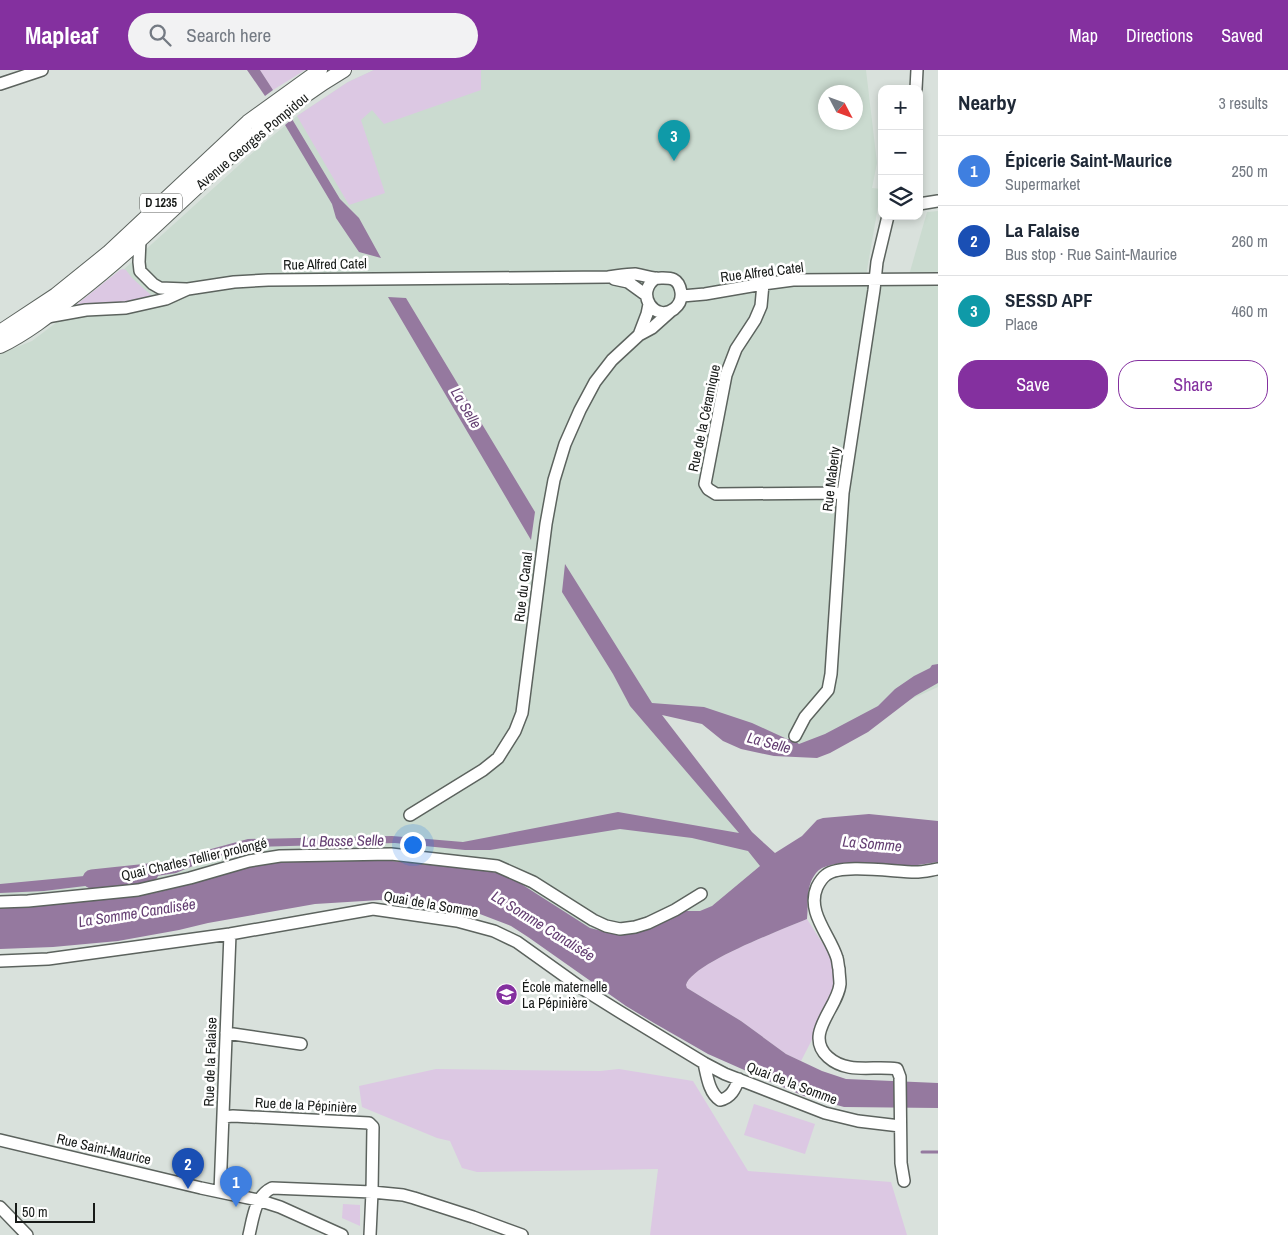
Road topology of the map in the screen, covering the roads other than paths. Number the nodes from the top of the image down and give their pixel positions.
1 (42, 70) edge
2 (320, 70) edge
3 (344, 70) edge
4 (917, 70) edge
5 (0, 84) edge
6 (916, 85) edge
7 (938, 201) edge
8 (923, 203) edge
9 (887, 220) edge
10 (140, 240) junction
11 (114, 256) junction
12 (140, 271) junction
13 (608, 277) junction
14 (656, 278) junction
15 (938, 279) edge
16 (876, 280) junction
17 (763, 284) junction
18 (188, 289) junction
19 (682, 296) junction
20 (647, 300) junction
21 (671, 311) junction
22 (48, 317) junction
23 (0, 332) edge
24 (639, 336) junction
25 (0, 346) edge
26 (843, 493) junction
27 (795, 736) dead end
28 (410, 815) dead end
29 (938, 870) edge
30 (701, 894) dead end
31 (0, 902) edge
32 (230, 934) junction
33 (0, 961) edge
34 (226, 1034) junction
35 (301, 1044) dead end
36 (704, 1063) junction
37 (740, 1079) junction
38 (223, 1117) junction
39 (900, 1120) junction
40 (0, 1140) edge
41 (904, 1181) dead end
42 (220, 1192) junction
43 (372, 1192) junction
44 (258, 1200) junction
45 (0, 1207) edge
46 (26, 1235) edge
47 (248, 1235) edge
48 (342, 1235) edge
49 (370, 1235) edge
50 (522, 1235) edge

1 - 5 street
2 - 11 main road, Avenue Georges Pompidou / D 1235
3 - 10 main road, Avenue Georges Pompidou / D 1235
4 - 6 street
7 - 8 street
9 - 16 street, Rue Maberly
10 - 11 main road, Avenue Georges Pompidou / D 1235
10 - 12 street
11 - 12 street
11 - 22 main road, Avenue Georges Pompidou / D 1235
11 - 23 main road, Avenue Georges Pompidou / D 1235
12 - 18 street
13 - 14 street, Rue Alfred Catel
13 - 18 street, Rue Alfred Catel
13 - 20 street, Rue Alfred Catel
14 - 19 street
14 - 20 street
15 - 16 street, Rue Alfred Catel
16 - 17 street, Rue Alfred Catel
16 - 26 street, Rue Maberly
17 - 19 street, Rue Alfred Catel
17 - 26 street, Rue de la Céramique
18 - 22 street, Rue Alfred Catel
19 - 21 street
20 - 21 street
20 - 24 street, Rue du Canal
21 - 24 street, Rue du Canal
22 - 25 main road, Avenue Georges Pompidou / D 1235
24 - 28 street, Rue du Canal
26 - 27 street, Rue Maberly
29 - 39 street
30 - 31 street, Quai Charles Tellier prolongé
32 - 33 street, Quai de la Somme
32 - 34 street, Rue de la Falaise
32 - 36 street, Quai de la Somme
34 - 35 street
34 - 38 street, Rue de la Falaise
36 - 37 street, Quai de la Somme
36 - 37 street
37 - 39 street, Quai de la Somme
38 - 42 street, Rue de la Falaise
38 - 43 street, Rue de la Pépinière
39 - 41 street
40 - 42 street, Rue Saint-Maurice
42 - 44 street, Rue Saint-Maurice
43 - 44 street
43 - 49 street
43 - 50 street
44 - 47 street
44 - 48 street, Rue Saint-Maurice
45 - 46 street

